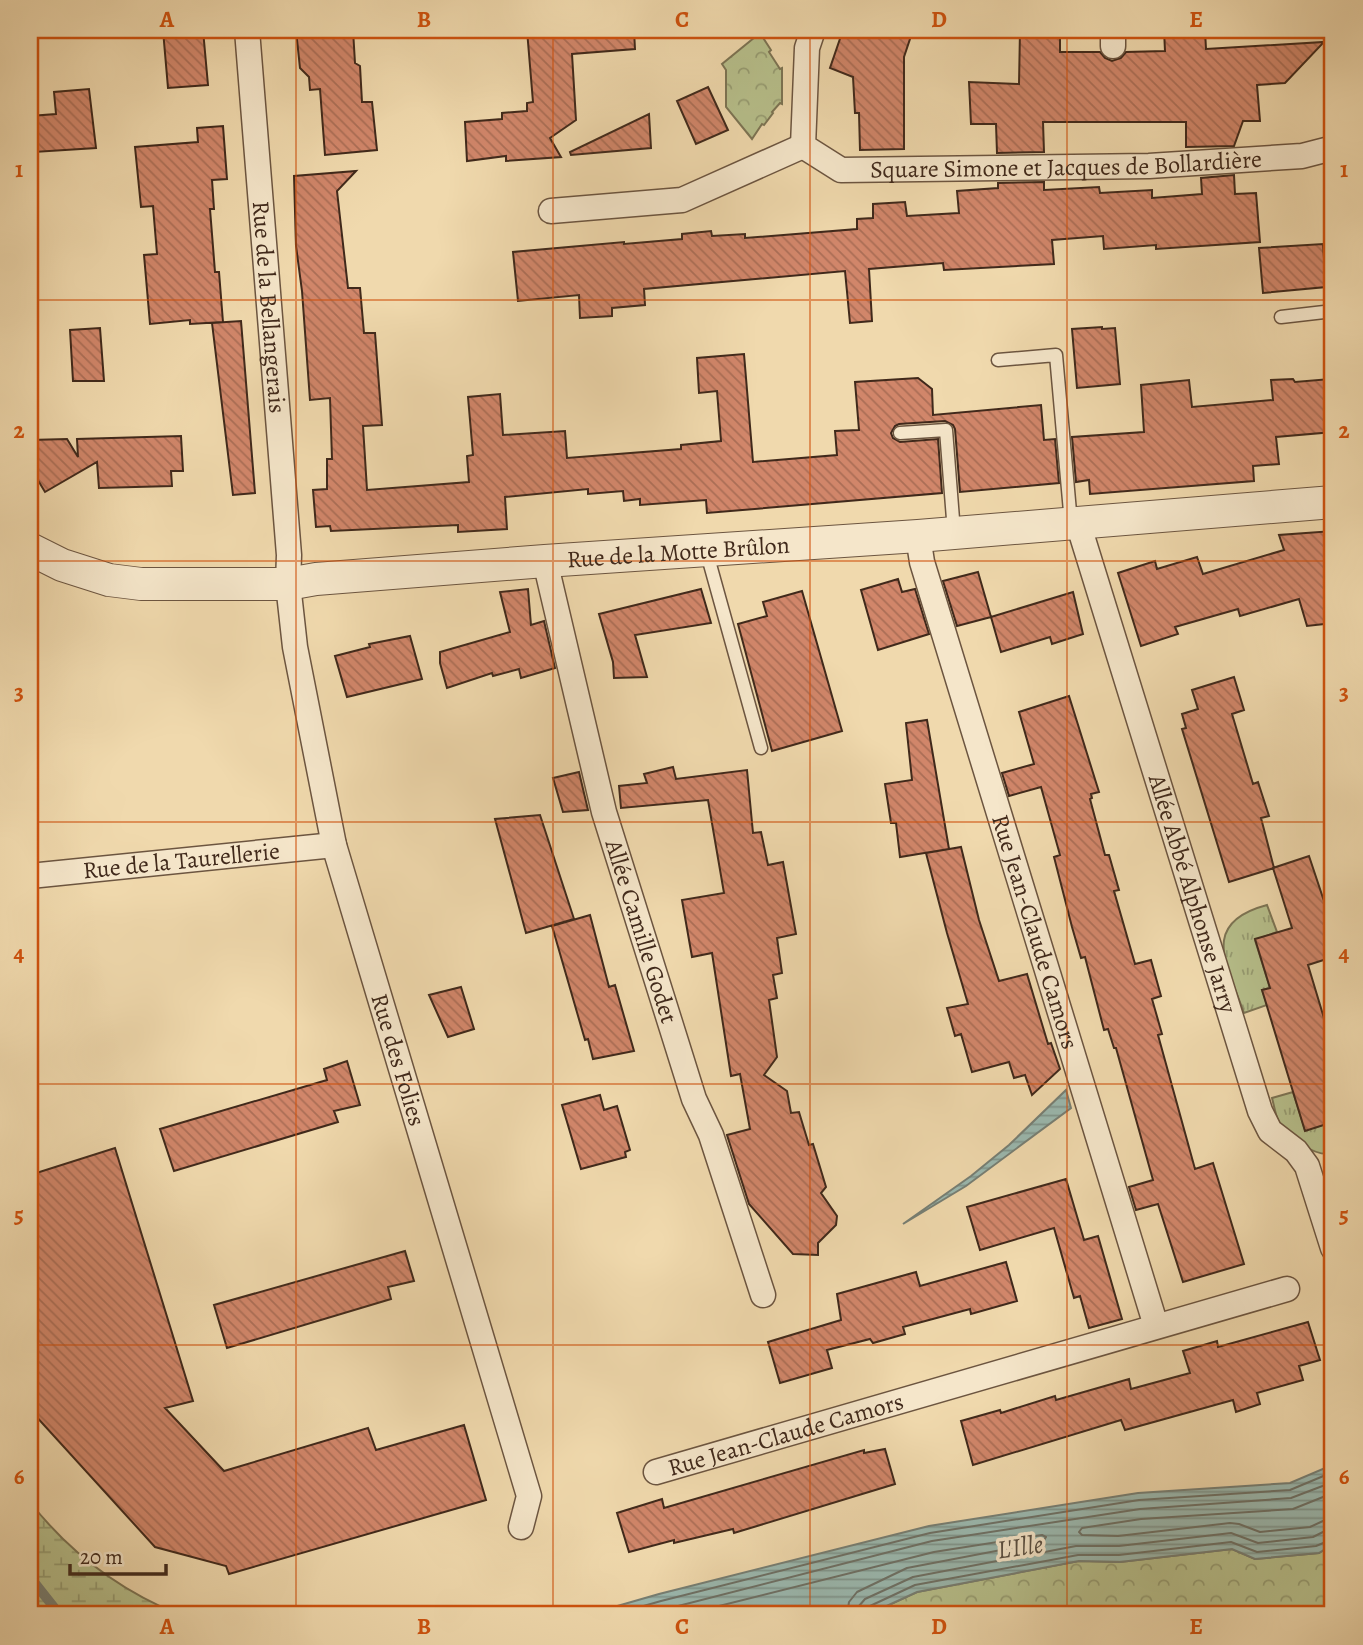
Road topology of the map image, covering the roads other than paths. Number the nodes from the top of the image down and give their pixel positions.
1 (247, 30) edge
2 (813, 30) edge
3 (803, 146) junction
4 (1333, 148) edge
5 (551, 211) dead end
6 (1333, 312) edge
7 (1281, 317) dead end
8 (998, 360) dead end
9 (900, 433) dead end
10 (1333, 502) edge
11 (1074, 523) junction
12 (954, 533) junction
13 (918, 536) junction
14 (30, 549) edge
15 (706, 550) junction
16 (545, 561) junction
17 (288, 584) junction
18 (761, 748) dead end
19 (334, 845) junction
20 (30, 876) edge
21 (1333, 1248) edge
22 (1287, 1289) dead end
23 (764, 1295) dead end
24 (1156, 1326) junction
25 (656, 1472) dead end
26 (520, 1527) dead end

1 - 17 street, Rue de la Bellangerais
2 - 3 street
3 - 4 street, Square Simone et Jacques de Bollardière
3 - 5 street
6 - 7 lane
8 - 11 lane
9 - 12 lane
10 - 11 street, Rue de la Motte Brûlon
11 - 12 street, Rue de la Motte Brûlon
11 - 21 street, Allée Abbé Alphonse Jarry
12 - 13 street, Rue de la Motte Brûlon
13 - 15 street, Rue de la Motte Brûlon
13 - 24 street, Rue Jean-Claude Camors
14 - 17 street, Rue de la Motte Brûlon
15 - 16 street, Rue de la Motte Brûlon
15 - 18 lane
16 - 17 street, Rue de la Motte Brûlon
16 - 23 street, Allée Camille Godet
17 - 19 street, Rue des Folies
19 - 20 street, Rue de la Taurellerie
19 - 26 street, Rue des Folies
22 - 24 street, Rue Jean-Claude Camors
24 - 25 street, Rue Jean-Claude Camors

